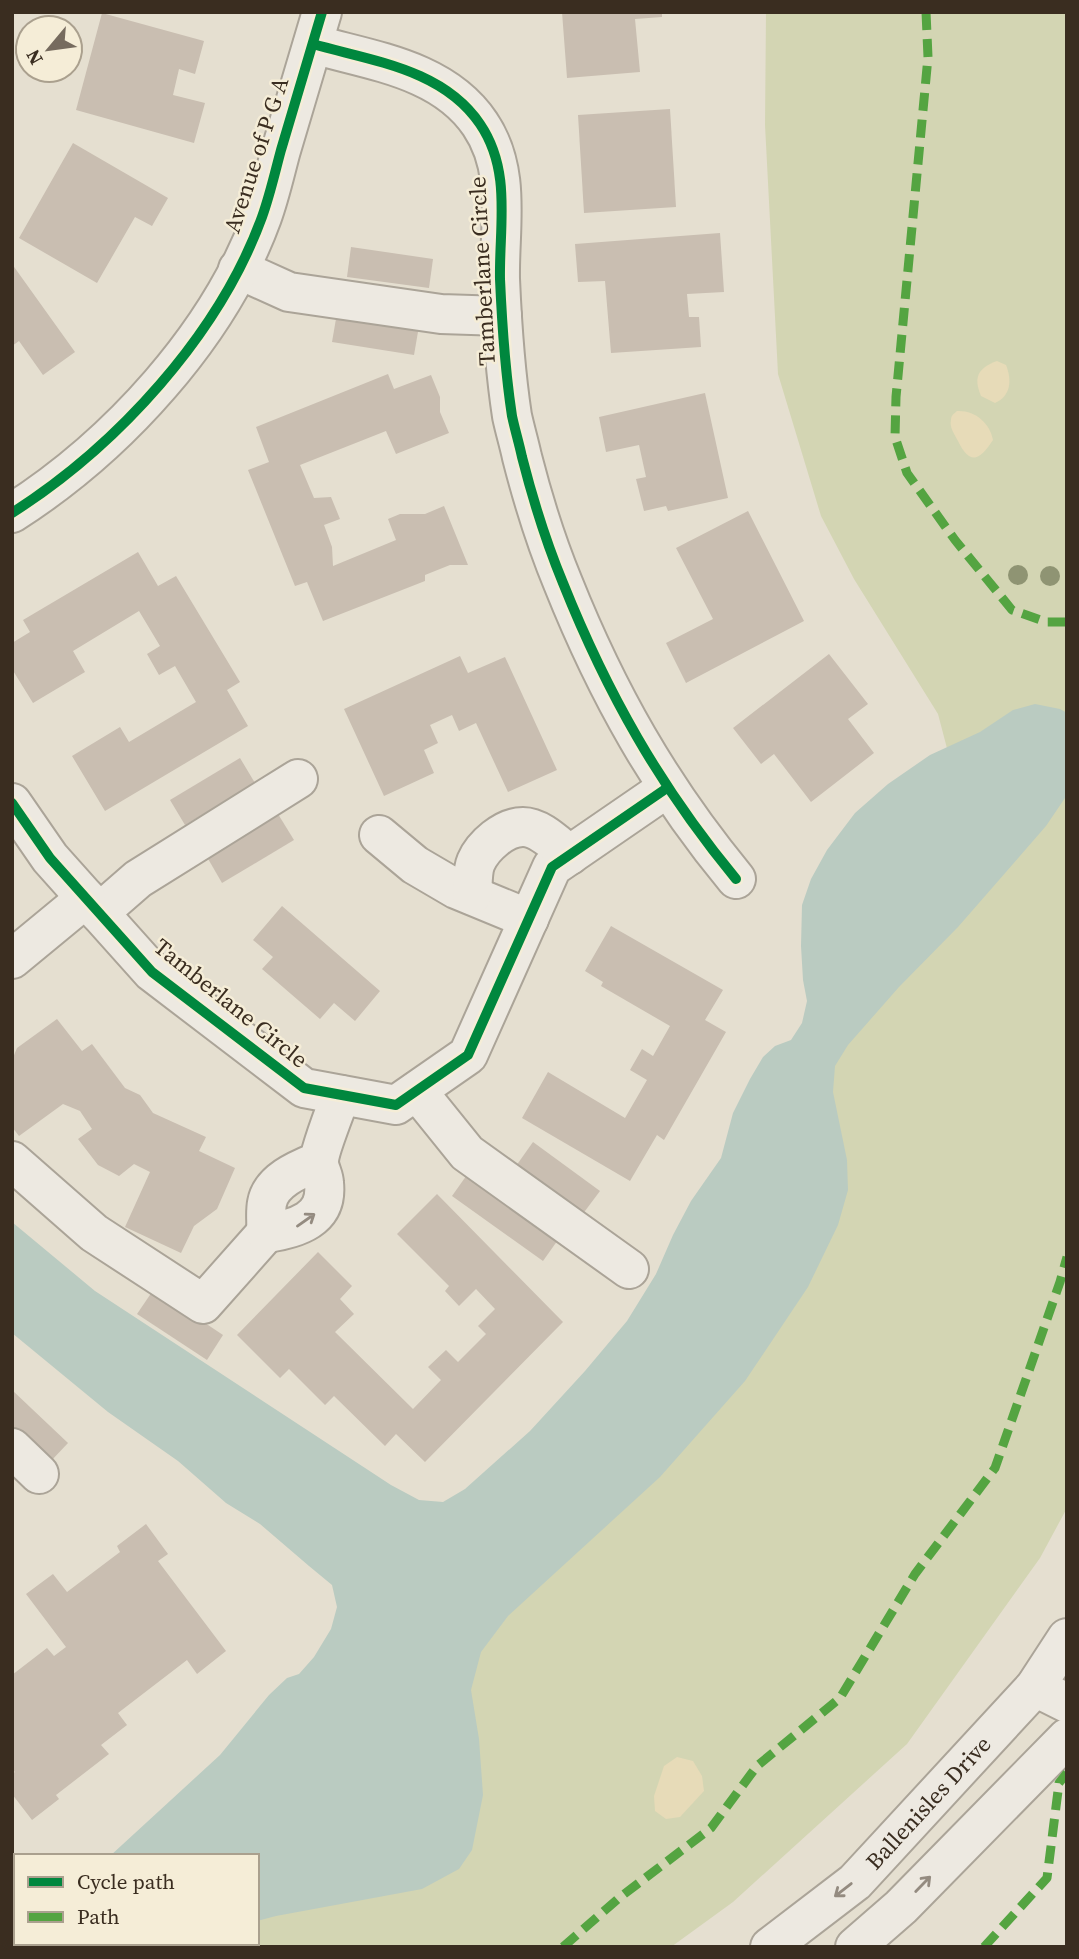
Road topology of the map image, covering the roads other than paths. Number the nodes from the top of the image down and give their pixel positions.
1 (317, 28) edge
2 (238, 270) junction
3 (502, 316) junction
4 (12, 513) edge
5 (298, 779) dead end
6 (667, 788) junction
7 (12, 803) edge
8 (379, 835) dead end
9 (570, 855) junction
10 (736, 879) dead end
11 (472, 895) junction
12 (92, 906) junction
13 (529, 919) junction
14 (12, 959) edge
15 (417, 1091) junction
16 (341, 1095) junction
17 (12, 1161) edge
18 (629, 1269) dead end
19 (1067, 1639) edge
20 (1040, 1698) edge
21 (1064, 1745) edge
22 (770, 1947) edge
23 (855, 1947) edge

1 - 2 street, Avenue of P G A
1 - 3 street, Tamberlane Circle
2 - 3 street
2 - 4 street, Avenue of P G A
3 - 6 street, Tamberlane Circle
5 - 12 street
6 - 9 street, Tamberlane Circle
6 - 10 street, Tamberlane Circle
7 - 12 street, Tamberlane Circle
8 - 11 street
9 - 11 street
9 - 13 street, Tamberlane Circle
11 - 13 street
12 - 14 street
12 - 16 street, Tamberlane Circle
13 - 15 street, Tamberlane Circle
15 - 16 street, Tamberlane Circle
15 - 18 street
16 - 17 street
19 - 20 street, Ballenisles Drive
20 - 21 street
20 -> 22 street, Ballenisles Drive
23 -> 21 street

